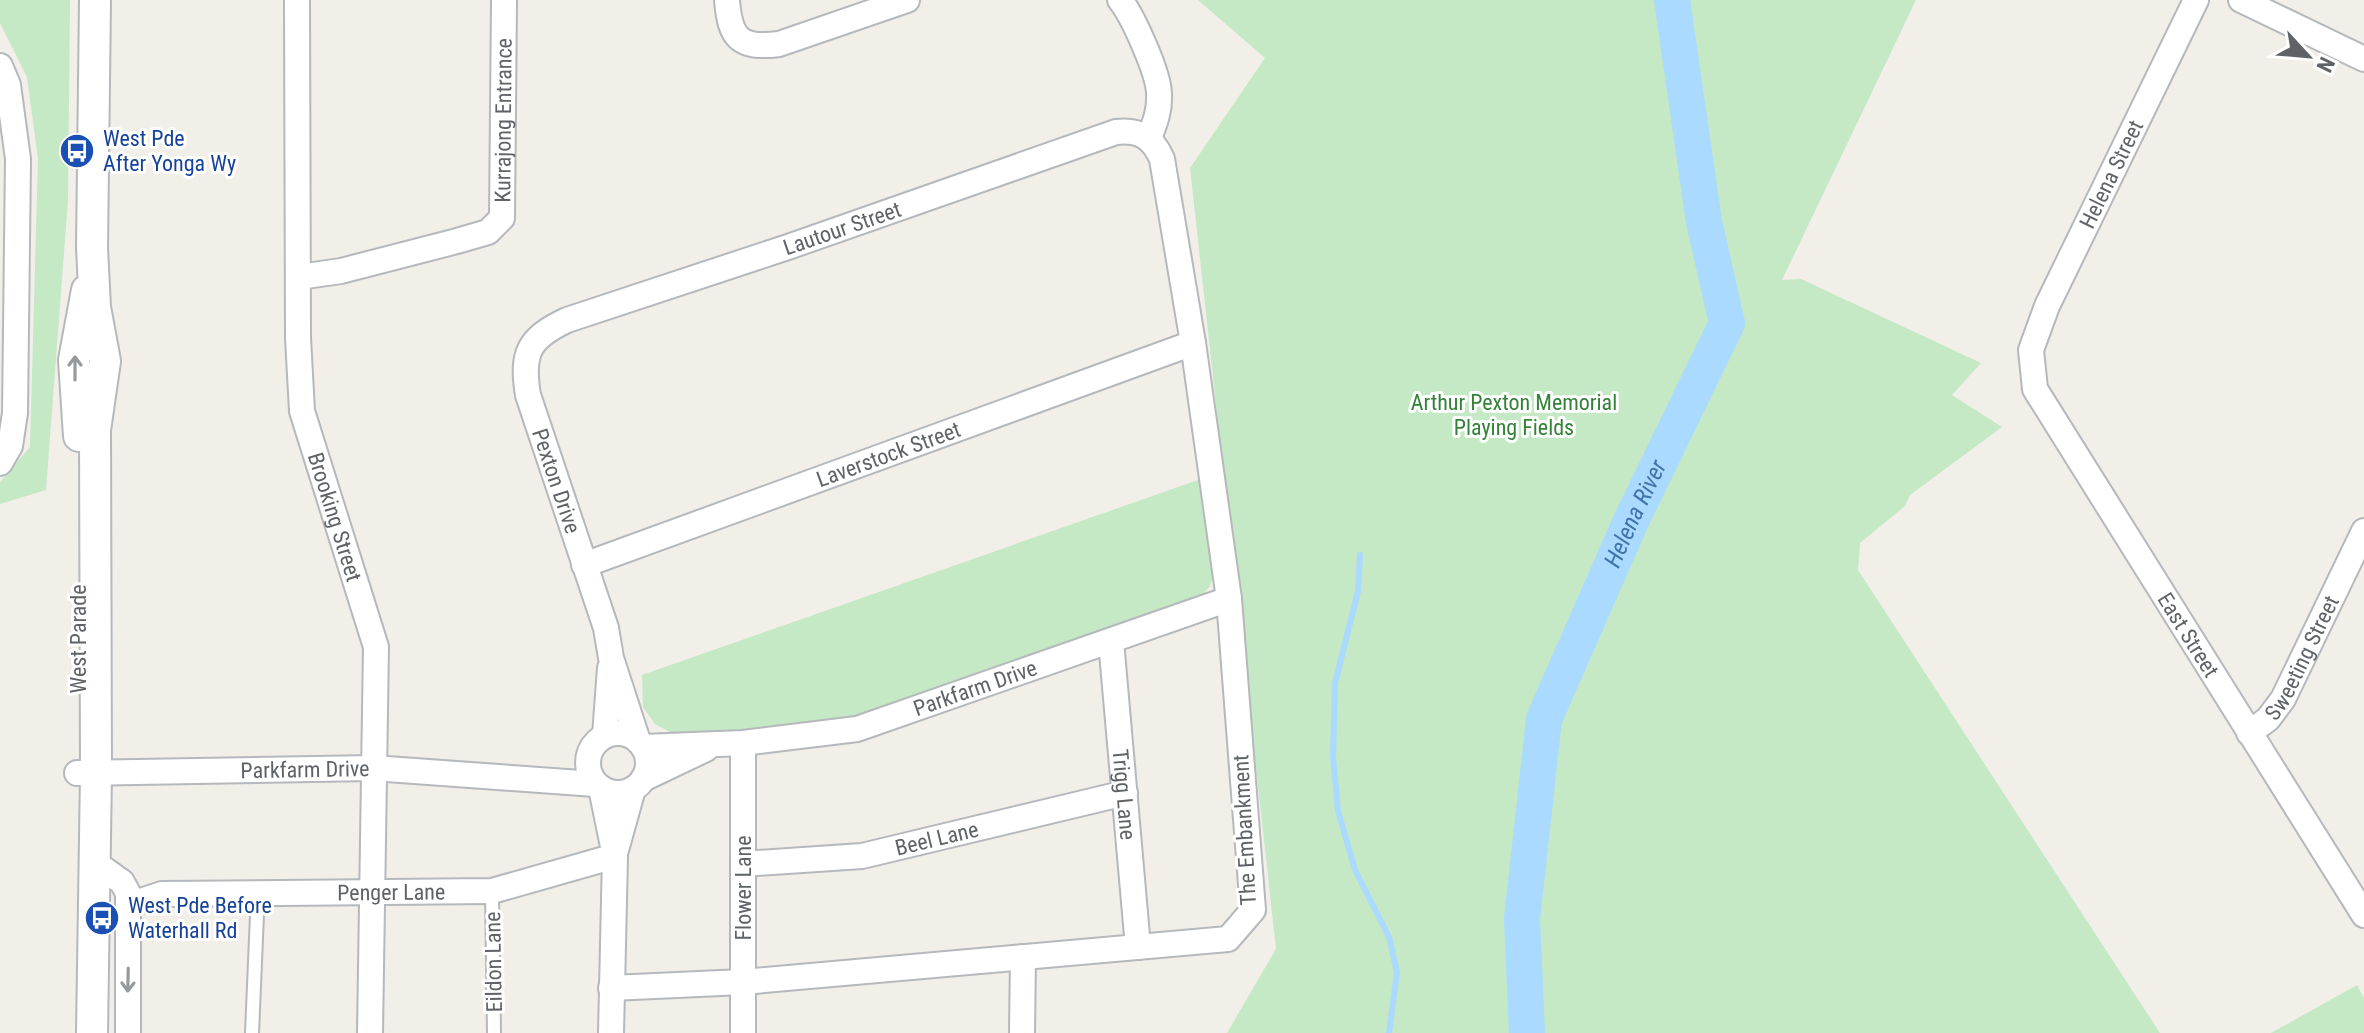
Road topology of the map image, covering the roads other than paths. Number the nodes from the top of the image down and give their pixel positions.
1 (95, 0) edge
2 (297, 0) edge
3 (504, 0) edge
4 (727, 0) edge
5 (907, 0) edge
6 (1120, 0) edge
7 (2196, 0) edge
8 (2241, 0) edge
9 (2364, 59) edge
10 (0, 66) edge
11 (1149, 138) junction
12 (9, 161) edge
13 (299, 277) junction
14 (8, 318) edge
15 (567, 320) joint
16 (1193, 343) junction
17 (2031, 350) joint
18 (0, 463) edge
19 (2364, 531) edge
20 (584, 565) junction
21 (1229, 599) junction
22 (1111, 641) junction
23 (611, 658) junction
24 (2249, 733) junction
25 (743, 743) junction
26 (598, 744) junction
27 (640, 744) junction
28 (715, 744) junction
29 (373, 768) junction
30 (86, 773) junction
31 (533, 777) junction
32 (638, 784) junction
33 (598, 786) junction
34 (1125, 793) junction
35 (615, 856) junction
36 (94, 862) junction
37 (743, 864) junction
38 (258, 891) junction
39 (371, 891) junction
40 (492, 891) junction
41 (126, 894) junction
42 (2364, 915) edge
43 (1138, 947) junction
44 (1023, 957) junction
45 (743, 982) junction
46 (611, 988) junction
47 (72, 1033) edge
48 (92, 1033) edge
49 (128, 1033) edge
50 (252, 1033) edge
51 (370, 1033) edge
52 (494, 1033) edge
53 (611, 1033) edge
54 (743, 1033) edge
55 (1022, 1033) edge

1 - 30 street, West Parade
2 - 13 street, Brooking Street
3 - 13 street, Kurrajong Entrance
4 - 5 street
6 - 11 street
7 - 17 street, Helena Street
8 - 9 street
10 - 12 street
11 - 15 street, Lautour Street
11 - 16 street, The Embankment
12 - 14 street
13 - 29 street, Brooking Street
14 - 18 street
15 - 20 street, Pexton Drive
16 - 20 street, Laverstock Street
16 - 21 street, The Embankment
17 - 24 street, East Street
19 - 24 street, Sweeting Street
20 - 23 street, Pexton Drive
21 - 22 street, Parkfarm Drive
21 - 43 street, The Embankment
22 - 25 street, Parkfarm Drive
22 - 34 street, Trigg Lane
23 - 26 street, Pexton Drive
23 - 27 street, Pexton Drive
24 - 42 street, East Street
25 - 28 street, Parkfarm Drive
25 - 37 street, Flower Lane
26 - 27 street, Parkfarm Drive
26 - 31 street, Parkfarm Drive
26 - 33 street
27 - 28 street, Parkfarm Drive
27 - 32 street
28 - 32 street, Parkfarm Drive
29 - 30 street, Parkfarm Drive
29 - 31 street, Parkfarm Drive
29 - 39 street, Brooking Street
30 - 36 street, West Parade
30 - 47 street, West Parade
31 - 33 street, Parkfarm Drive
32 - 33 street, Parkfarm Drive
32 - 35 street
33 - 35 street
34 - 37 street, Beel Lane
34 - 43 street, Trigg Lane
35 - 40 street, Penger Lane
35 - 46 street
36 - 41 street, Penger Lane
36 - 48 street, West Parade
37 - 45 street, Flower Lane
38 - 39 street, Penger Lane
38 - 41 street, Penger Lane
38 - 50 lane
39 - 40 street, Penger Lane
39 - 51 street, Brooking Street
40 - 52 lane, Eildon Lane
41 -> 49 street
43 - 44 street, The Embankment
44 - 45 street, The Embankment
44 - 55 street
45 - 46 street, The Embankment
45 - 54 street, Flower Lane
46 - 53 street

